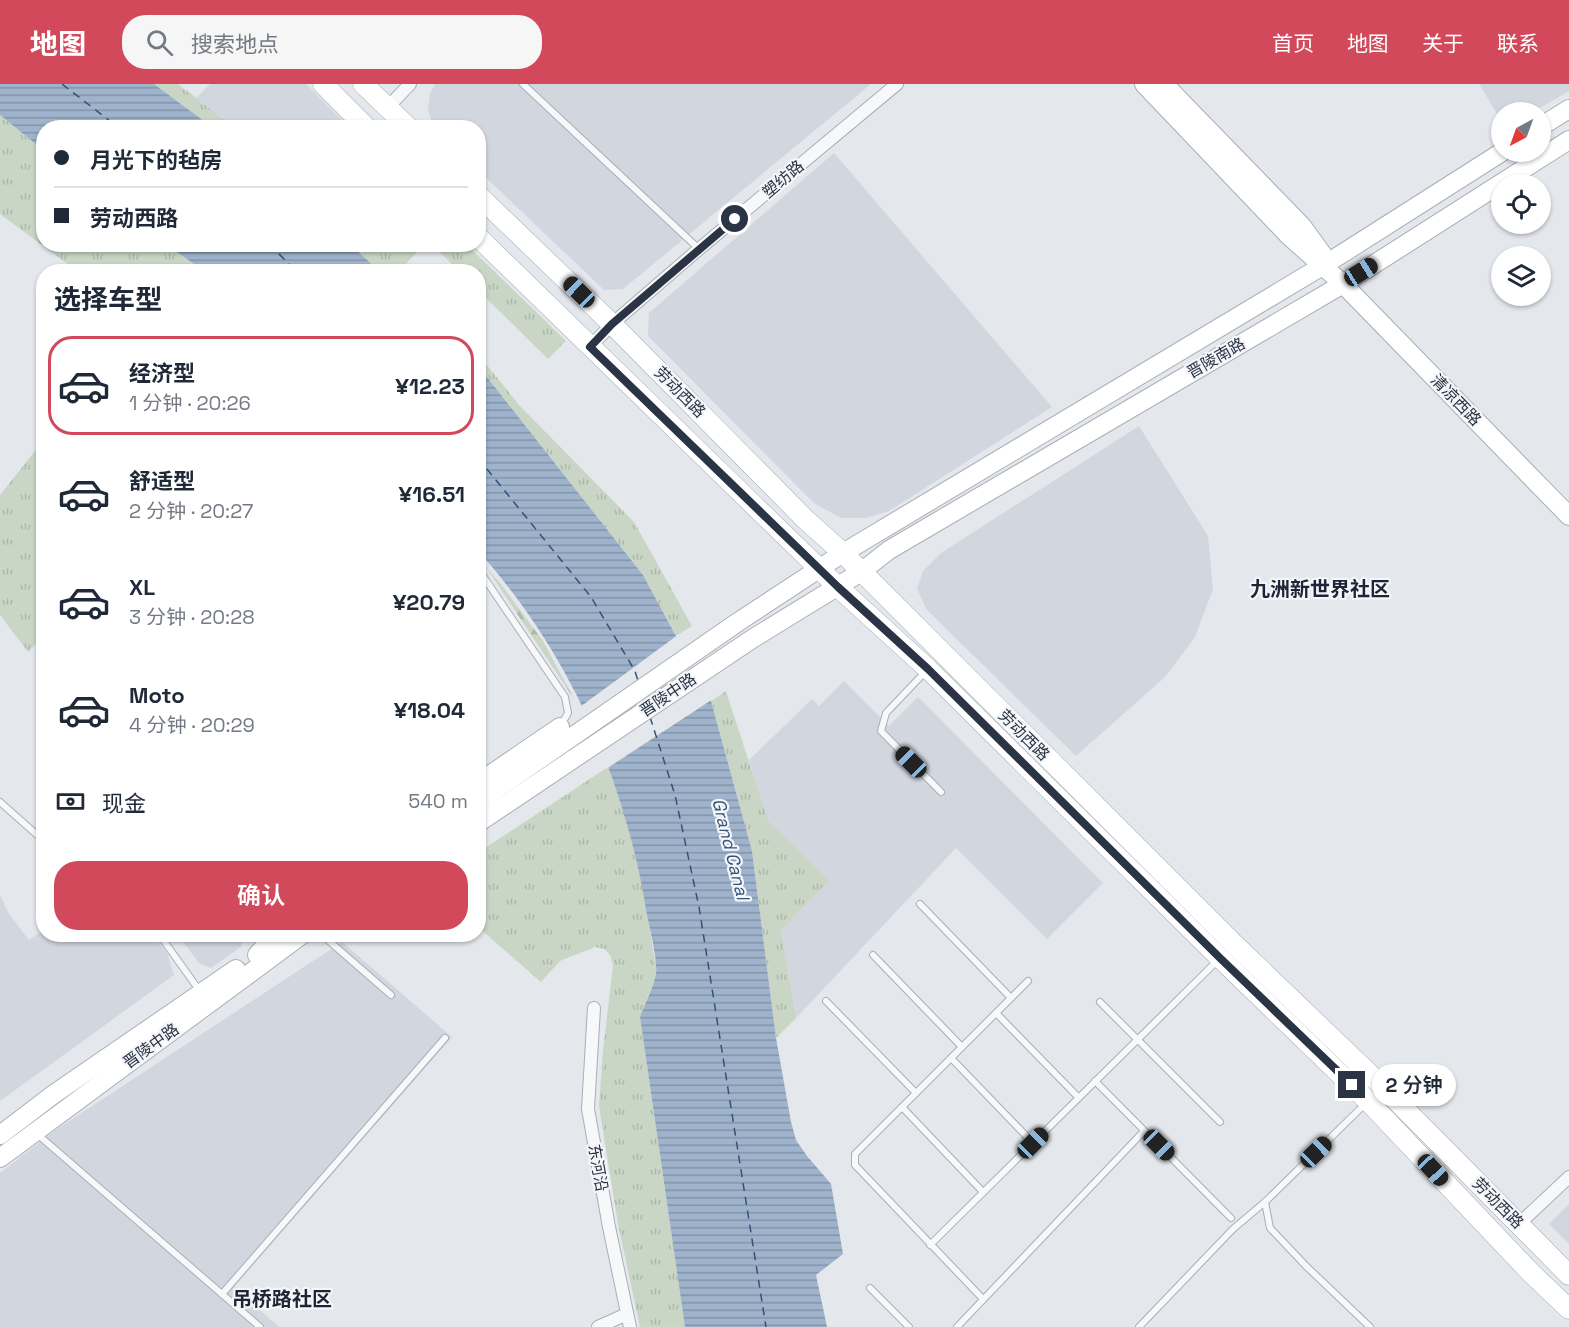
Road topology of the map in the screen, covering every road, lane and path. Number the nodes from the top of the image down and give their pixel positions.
1 (323, 84) edge
2 (363, 84) edge
3 (410, 84) edge
4 (523, 84) edge
5 (897, 84) edge
6 (1144, 84) edge
7 (1164, 84) edge
8 (388, 107) junction
9 (1569, 109) edge
10 (359, 120) edge
11 (401, 120) edge
12 (1551, 120) edge
13 (1569, 140) edge
14 (1491, 159) edge
15 (486, 203) edge
16 (486, 245) edge
17 (699, 249) junction
18 (1326, 263) junction
19 (1342, 284) junction
20 (612, 324) junction
21 (590, 347) junction
22 (1569, 516) edge
23 (843, 553) junction
24 (819, 569) junction
25 (861, 572) junction
26 (486, 580) edge
27 (838, 587) junction
28 (928, 669) junction
29 (564, 733) junction
30 (486, 778) edge
31 (941, 792) dead end
32 (486, 796) edge
33 (0, 802) edge
34 (486, 818) edge
35 (36, 834) edge
36 (920, 904) dead end
37 (165, 942) edge
38 (269, 942) edge
39 (276, 942) edge
40 (292, 942) edge
41 (330, 942) edge
42 (257, 955) junction
43 (873, 955) dead end
44 (1220, 958) junction
45 (1028, 981) dead end
46 (201, 993) junction
47 (391, 995) dead end
48 (1011, 998) junction
49 (826, 1001) dead end
50 (1100, 1002) dead end
51 (594, 1008) dead end
52 (996, 1013) junction
53 (445, 1038) dead end
54 (1137, 1039) junction
55 (962, 1047) junction
56 (951, 1058) junction
57 (1095, 1081) junction
58 (54, 1094) junction
59 (916, 1094) junction
60 (1078, 1097) junction
61 (1368, 1101) junction
62 (902, 1107) junction
63 (0, 1121) edge
64 (1220, 1122) dead end
65 (1144, 1131) junction
66 (35, 1132) junction
67 (0, 1135) edge
68 (1033, 1143) junction
69 (0, 1158) edge
70 (1569, 1177) edge
71 (984, 1192) junction
72 (1265, 1202) junction
73 (1231, 1218) dead end
74 (1520, 1224) junction
75 (930, 1245) junction
76 (1569, 1275) edge
77 (870, 1288) dead end
78 (222, 1294) junction
79 (983, 1299) junction
80 (1569, 1309) edge
81 (627, 1314) junction
82 (260, 1327) edge
83 (598, 1327) edge
84 (630, 1327) edge
85 (909, 1327) edge
86 (957, 1327) edge
87 (1139, 1327) edge
88 (1370, 1327) edge

1 - 10 main road
2 - 8 main road
3 - 8 street
4 - 17 lane
5 - 17 street, 塑纺路
6 - 18 main road, 清凉西路
7 - 18 main road, 清凉西路
8 - 11 main road
9 - 12 main road
13 - 19 main road, 晋陵南路
14 - 18 main road, 晋陵南路
15 - 20 main road, 劳动西路
16 - 21 main road, 劳动西路
17 - 20 street, 塑纺路
18 - 19 main road, 清凉西路
18 - 23 main road, 晋陵南路
19 - 22 main road, 清凉西路
19 - 25 main road, 晋陵南路
20 - 21 street, 塑纺路
20 - 23 main road, 劳动西路
21 - 24 main road, 劳动西路
23 - 24 main road, 晋陵中路
23 - 25 main road, 劳动西路
24 - 27 main road, 劳动西路
24 - 29 main road, 晋陵中路
25 - 27 main road, 晋陵中路
25 - 74 main road, 劳动西路
26 - 29 lane
27 - 28 main road, 劳动西路
27 - 34 main road, 晋陵中路
28 - 31 lane
28 - 44 main road, 劳动西路
29 - 30 main road
29 - 32 main road, 晋陵中路
33 - 35 lane
36 - 48 lane
37 - 46 lane
38 - 42 main road
39 - 42 main road, 晋陵中路
40 - 66 main road, 晋陵中路
41 - 47 lane
42 - 46 main road, 晋陵中路
43 - 55 lane
44 - 54 lane
44 - 61 main road, 劳动西路
45 - 48 lane
46 - 58 main road, 晋陵中路
48 - 52 lane
49 - 59 lane
50 - 54 lane
51 - 81 street, 东河沿
52 - 55 lane
52 - 60 lane
53 - 78 lane
54 - 57 lane
54 - 64 lane
55 - 56 lane
56 - 59 lane
56 - 68 lane
57 - 60 lane
57 - 65 lane
58 - 63 main road
58 - 67 main road, 晋陵中路
59 - 62 lane
60 - 68 lane
61 - 72 lane
61 - 80 main road, 劳动西路
62 - 71 lane
62 - 75 lane
65 - 73 lane
65 - 79 lane
66 - 69 main road, 晋陵中路
66 - 78 lane
68 - 71 lane
70 - 74 street
71 - 75 lane
72 - 87 lane
72 - 88 lane
74 - 76 main road, 劳动西路
75 - 79 lane
77 - 85 lane
78 - 82 lane
79 - 86 lane
81 - 83 street
81 - 84 street, 东河沿

